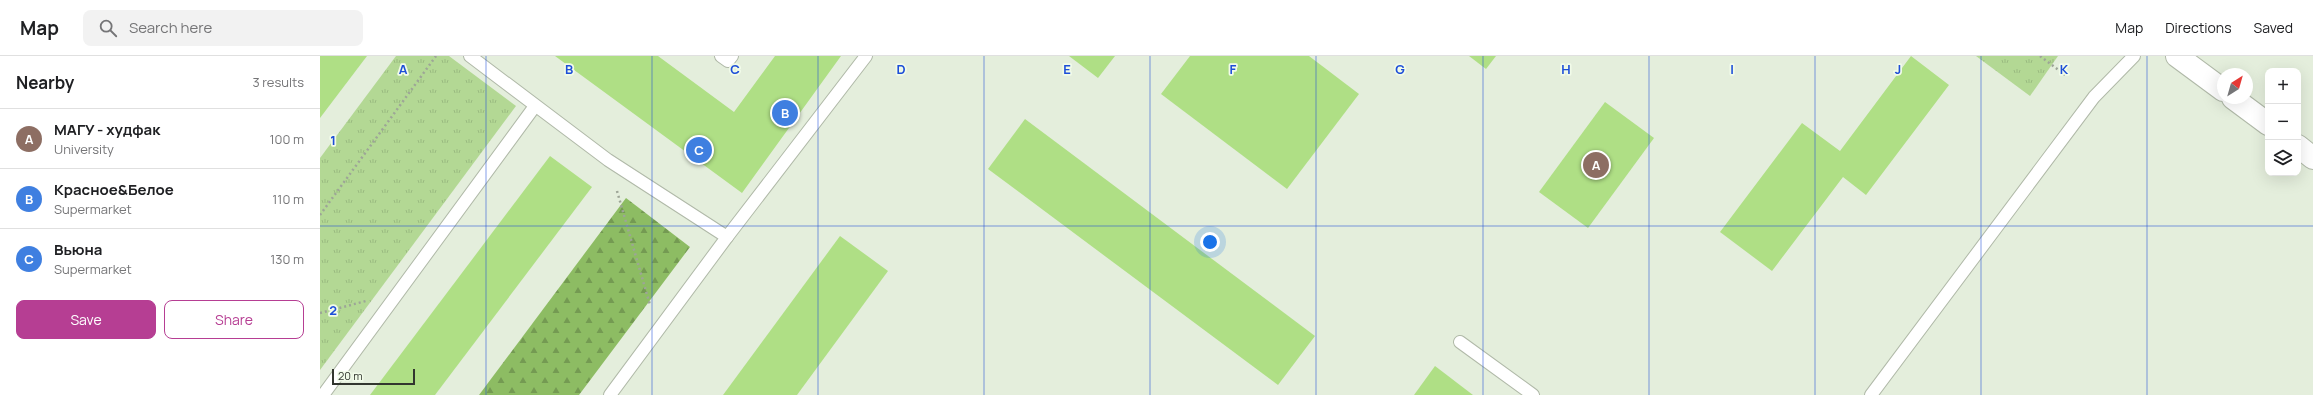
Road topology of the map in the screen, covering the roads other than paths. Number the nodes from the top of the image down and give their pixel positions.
1 (470, 56) edge
2 (721, 56) edge
3 (732, 56) edge
4 (866, 56) edge
5 (2134, 56) edge
6 (2177, 56) edge
7 (2217, 86) edge
8 (2241, 104) edge
9 (535, 106) junction
10 (2265, 122) edge
11 (2301, 148) edge
12 (2313, 158) edge
13 (727, 237) junction
14 (1460, 342) dead end
15 (323, 395) edge
16 (610, 395) edge
17 (1533, 395) edge
18 (1870, 395) edge

1 - 9 lane
2 - 3 lane
4 - 13 lane
5 - 18 lane
6 - 7 main road
8 - 10 main road
9 - 13 lane
9 - 15 lane
11 - 12 main road
13 - 16 lane
14 - 17 lane

